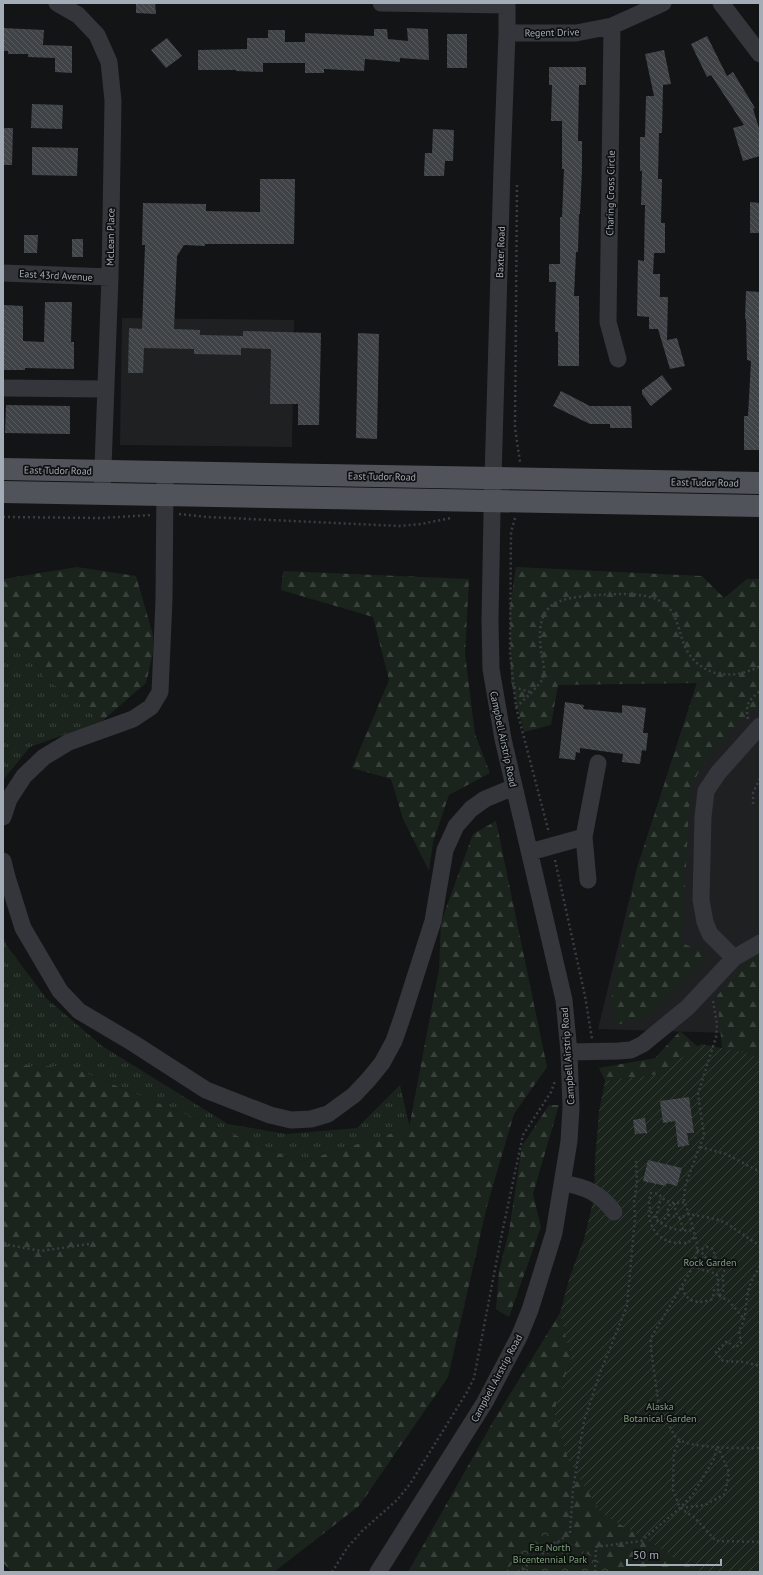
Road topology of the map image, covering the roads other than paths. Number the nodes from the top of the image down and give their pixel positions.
1 (57, 3) edge
2 (381, 3) edge
3 (663, 3) edge
4 (721, 3) edge
5 (507, 4) edge
6 (612, 26) junction
7 (507, 33) junction
8 (760, 54) edge
9 (3, 273) edge
10 (110, 277) junction
11 (618, 359) dead end
12 (3, 388) edge
13 (105, 389) junction
14 (3, 469) edge
15 (102, 471) junction
16 (165, 472) junction
17 (493, 478) junction
18 (760, 483) edge
19 (3, 492) edge
20 (102, 494) junction
21 (492, 501) junction
22 (165, 505) junction
23 (760, 506) edge
24 (759, 727) edge
25 (598, 763) dead end
26 (514, 787) junction
27 (3, 817) edge
28 (584, 837) junction
29 (530, 852) junction
30 (3, 861) edge
31 (588, 880) dead end
32 (760, 943) edge
33 (734, 958) junction
34 (569, 1052) junction
35 (569, 1141) junction
36 (563, 1183) junction
37 (614, 1212) dead end
38 (554, 1233) junction
39 (378, 1572) edge

1 - 10 street, McLean Place
2 - 5 street
3 - 6 street, Regent Drive
4 - 8 street
5 - 7 street, Baxter Road
6 - 7 street, Regent Drive
6 - 11 street, Charing Cross Circle
7 - 17 street, Baxter Road
9 - 10 street, East 43rd Avenue
10 - 13 street, McLean Place
12 - 13 street
13 - 15 street, McLean Place
14 - 15 main road, East Tudor Road
15 - 16 main road, East Tudor Road
15 - 20 street, McLean Place
16 - 17 main road, East Tudor Road
16 - 22 street
17 - 18 main road, East Tudor Road
17 - 21 street, Baxter Road
19 - 20 main road
20 - 22 main road
21 - 22 main road
21 - 23 main road
21 - 26 street, Campbell Airstrip Road
22 - 27 street
24 - 33 street
25 - 28 street
26 - 29 street, Campbell Airstrip Road
26 - 30 street
28 - 29 street
28 - 31 street
29 - 34 street, Campbell Airstrip Road
32 - 33 street
33 - 34 street
34 - 35 street, Campbell Airstrip Road
35 - 36 street, Campbell Airstrip Road
35 - 38 street
36 - 37 street
36 - 38 street, Campbell Airstrip Road
38 - 39 street, Campbell Airstrip Road

